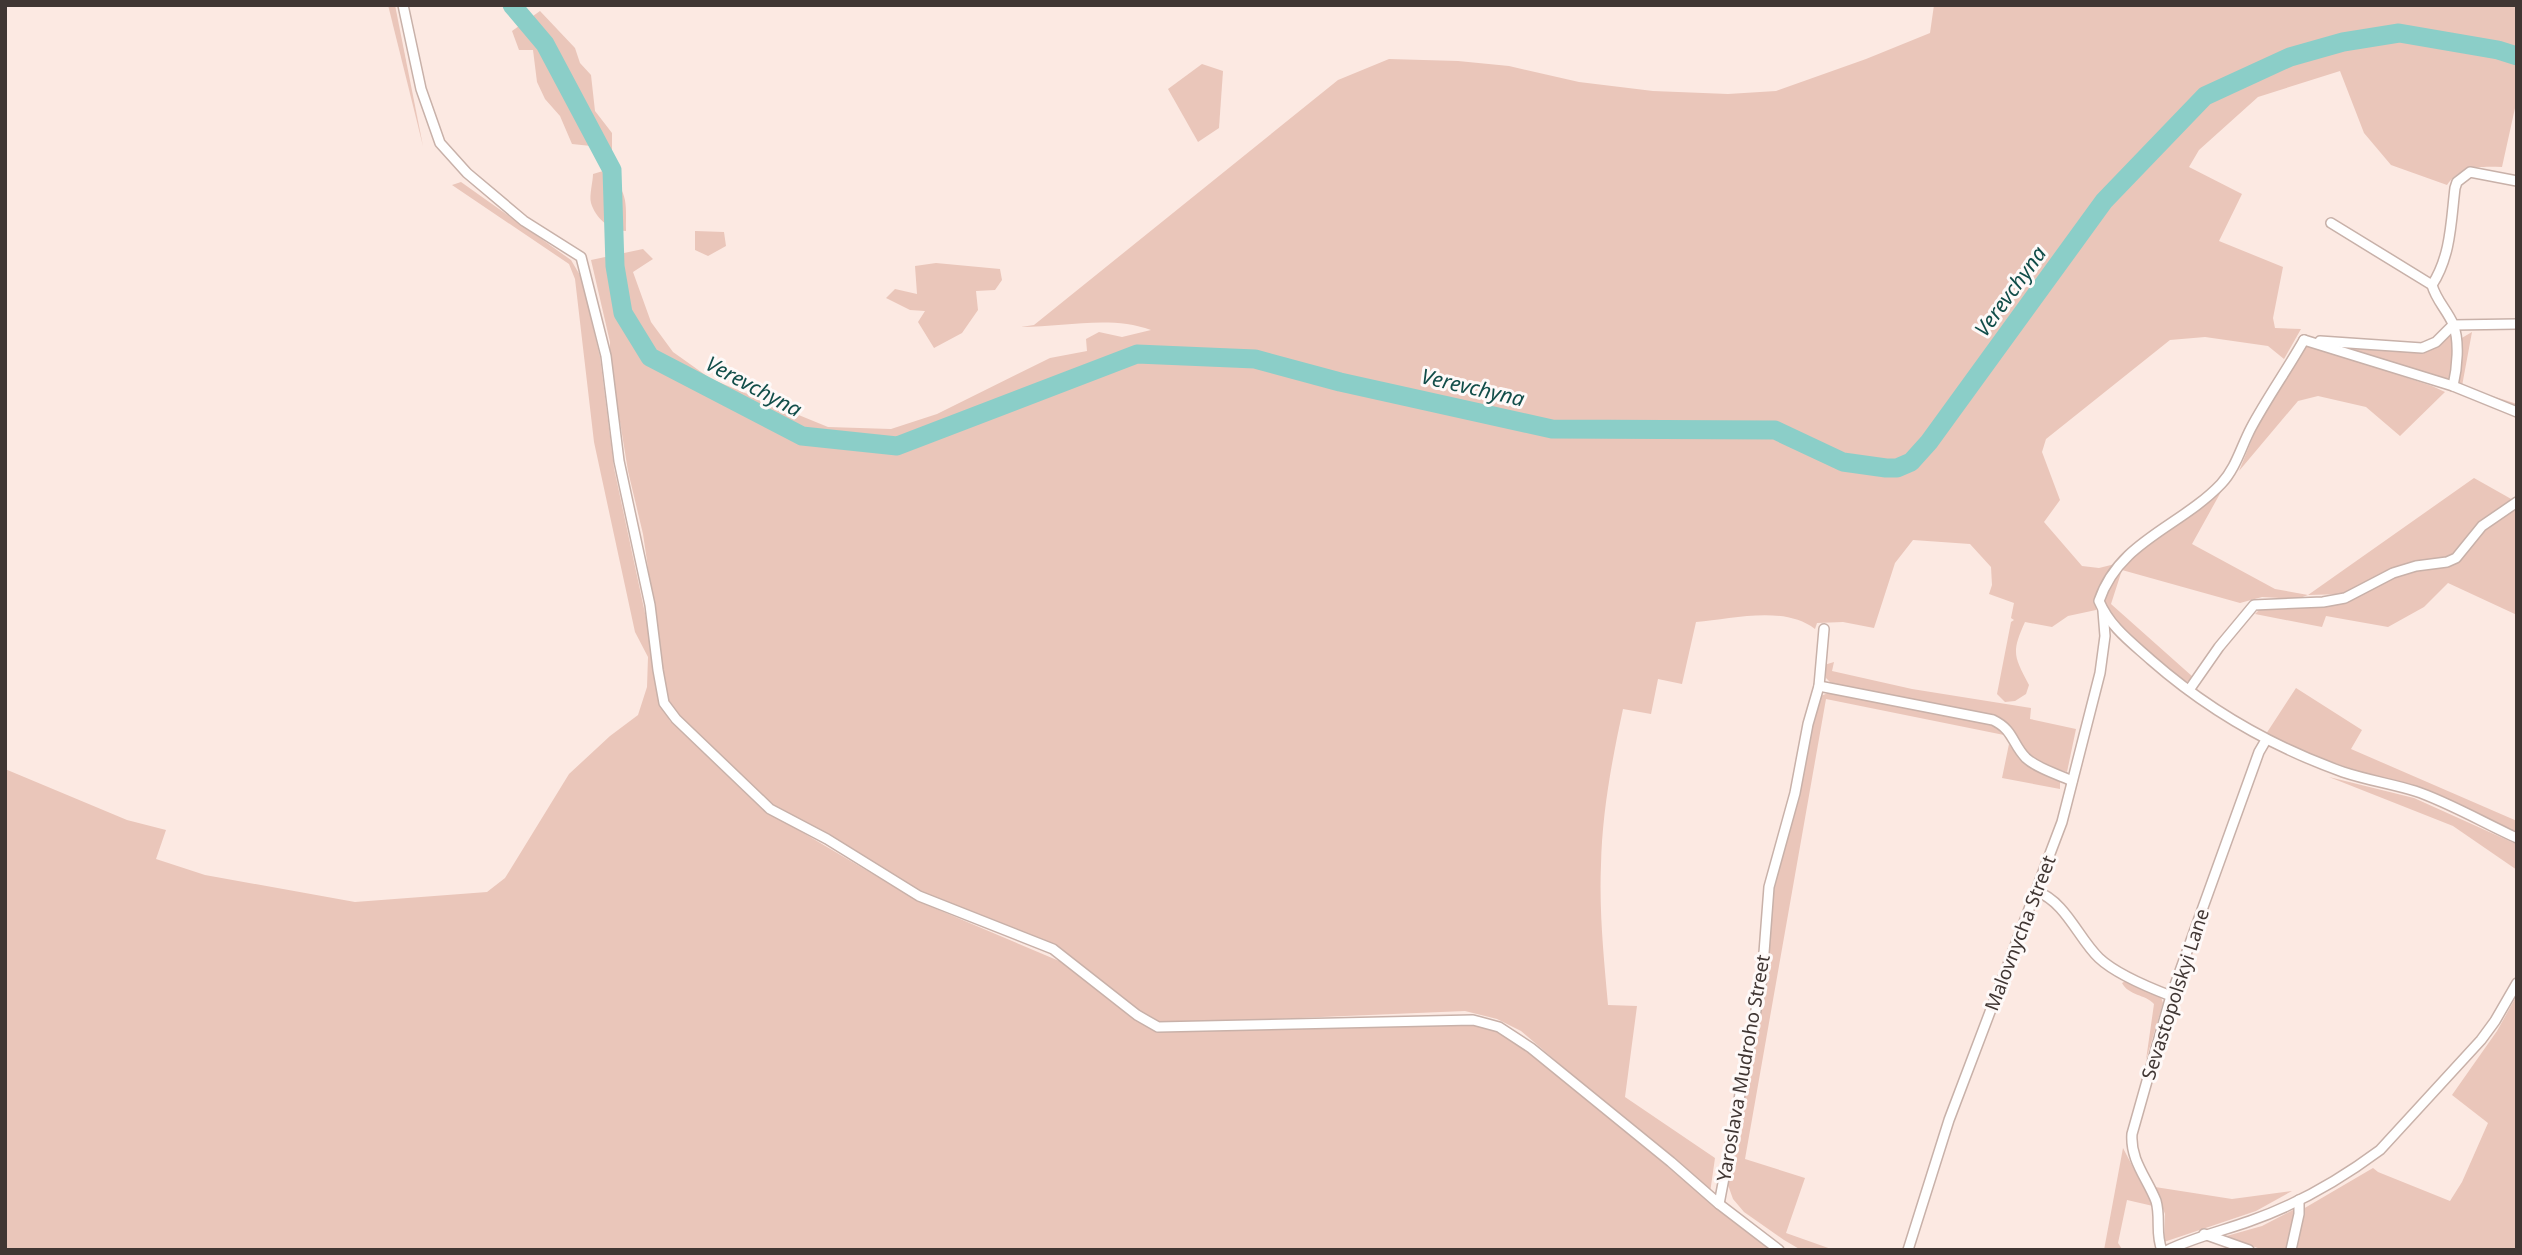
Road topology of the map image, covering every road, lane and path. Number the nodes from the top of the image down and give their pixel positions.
1 (403, 5) edge
2 (2517, 181) edge
3 (2331, 223) dead end
4 (2432, 285) junction
5 (2517, 324) edge
6 (2454, 325) junction
7 (2304, 340) junction
8 (2453, 386) junction
9 (2517, 412) edge
10 (2517, 502) edge
11 (2101, 605) junction
12 (1824, 629) dead end
13 (1819, 686) junction
14 (2189, 690) junction
15 (2266, 740) junction
16 (2072, 781) junction
17 (2517, 838) edge
18 (2036, 891) junction
19 (2517, 983) edge
20 (2171, 996) junction
21 (2299, 1200) junction
22 (1719, 1204) junction
23 (2204, 1234) junction
24 (1779, 1250) edge
25 (1908, 1250) edge
26 (2165, 1250) edge
27 (2249, 1250) edge
28 (2291, 1250) edge

1 - 22 street
2 - 4 street
3 - 4 street
4 - 6 street
5 - 6 street
6 - 7 street
6 - 8 street
7 - 8 street
7 - 11 street
8 - 9 street
10 - 14 street
11 - 14 street
11 - 16 street, Malovnycha Street
12 - 13 street, Yaroslava Mudroho Street
13 - 16 street
13 - 22 street, Yaroslava Mudroho Street
14 - 15 street
15 - 17 street
15 - 20 street, Sevastopolskyi Lane
16 - 18 street, Malovnycha Street
18 - 20 street
18 - 25 street, Malovnycha Street
19 - 21 street
20 - 26 street, Sevastopolskyi Lane
21 - 23 street
21 - 28 street
22 - 24 street
23 - 26 street
23 - 27 street

